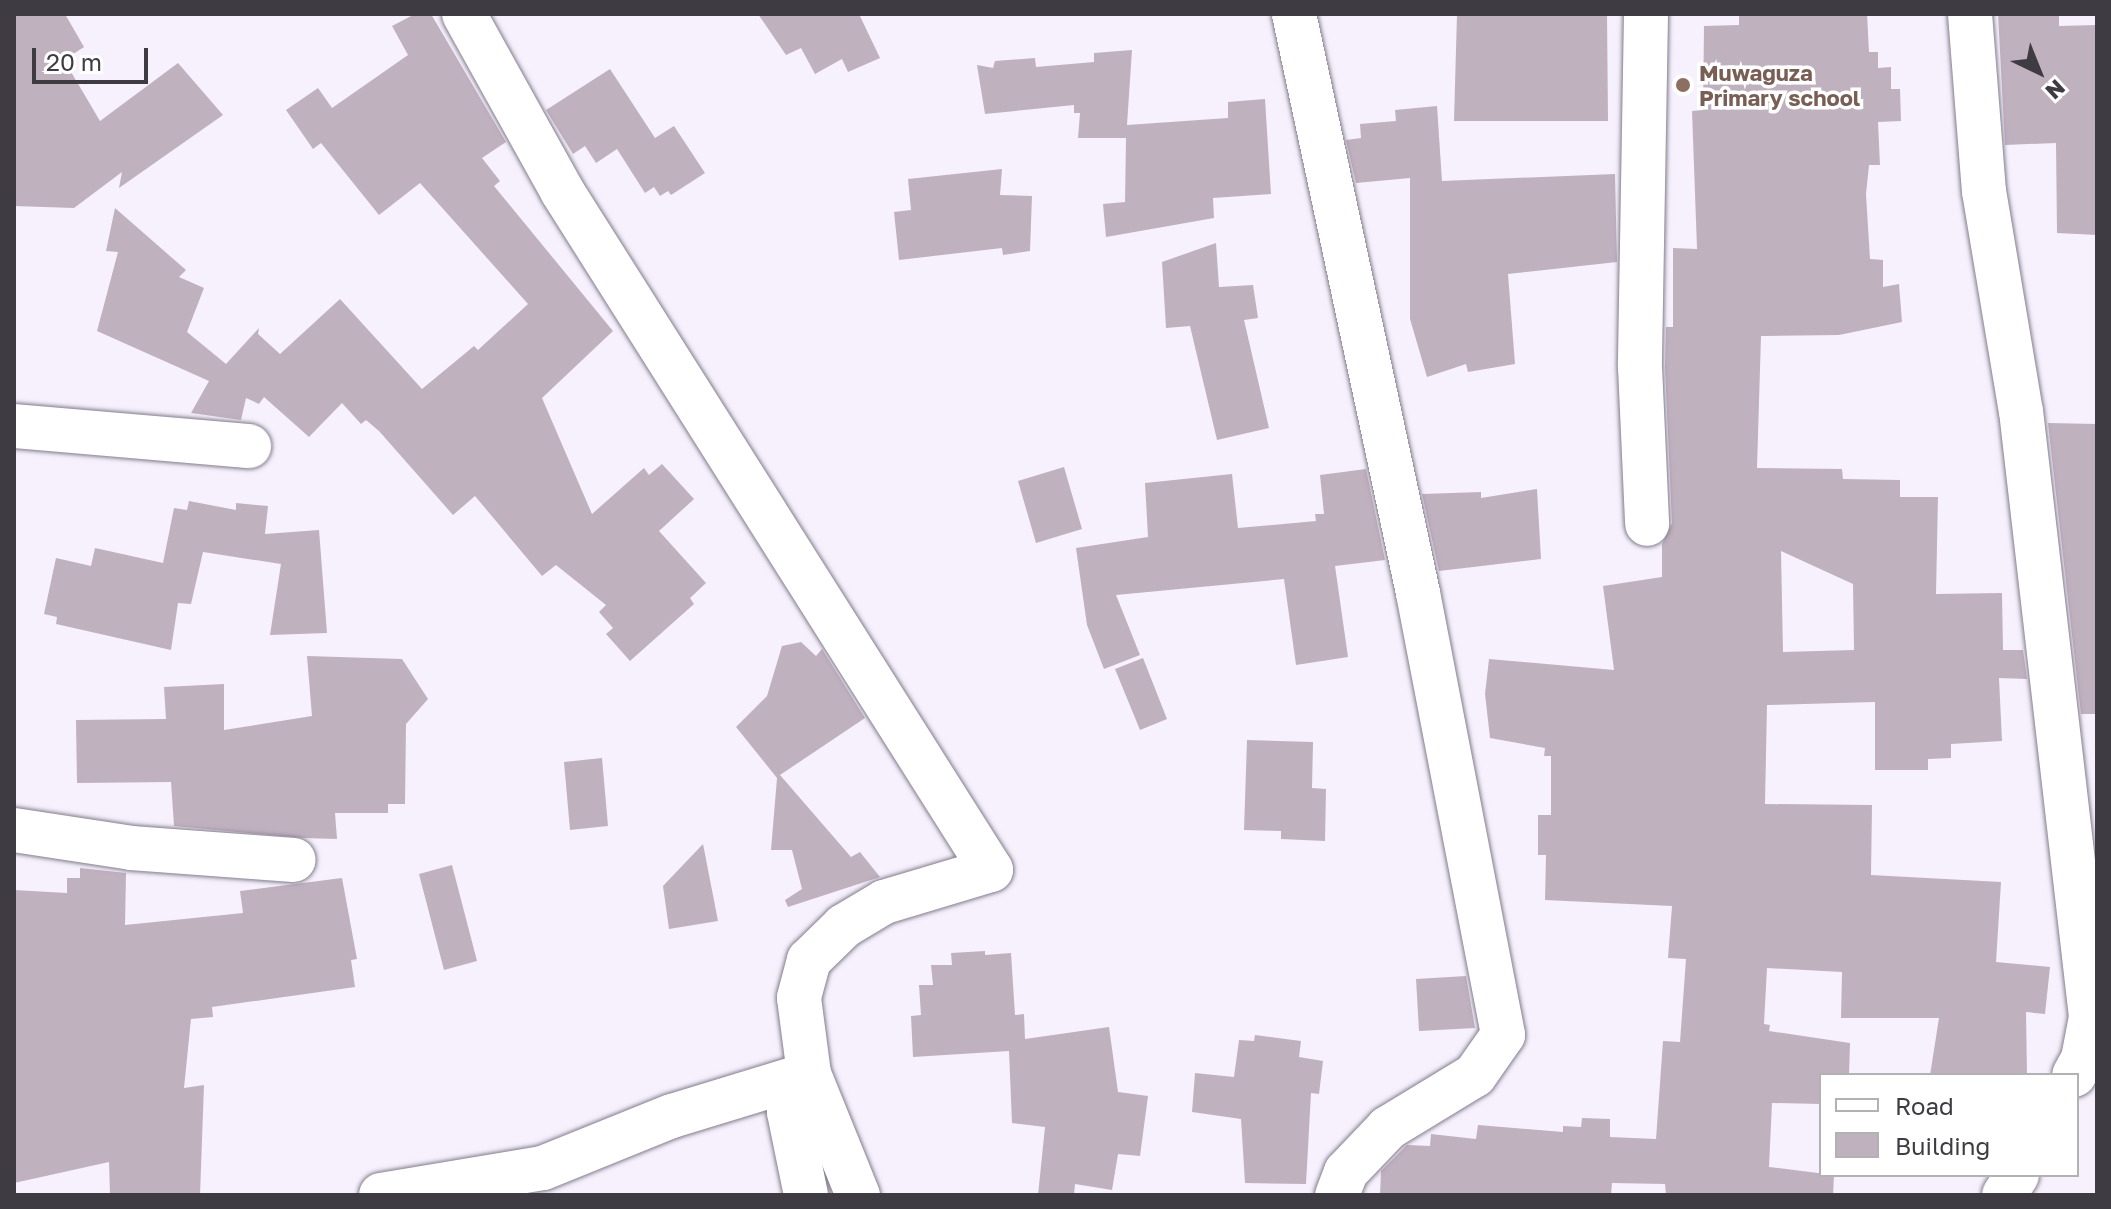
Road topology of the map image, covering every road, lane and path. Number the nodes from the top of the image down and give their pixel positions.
1 (464, 14) edge
2 (1294, 14) edge
3 (1646, 14) edge
4 (1970, 14) edge
5 (14, 426) edge
6 (249, 446) dead end
7 (1647, 524) dead end
8 (14, 830) edge
9 (294, 860) dead end
10 (809, 1074) junction
11 (2085, 1074) edge
12 (2016, 1177) edge
13 (381, 1195) edge
14 (806, 1195) edge
15 (858, 1195) edge
16 (1337, 1195) edge
17 (2004, 1195) edge

1 - 10 street
2 - 16 street
3 - 7 street
4 - 11 street
5 - 6 street
8 - 9 street
10 - 13 street
10 - 14 street
10 - 15 street
12 - 17 street

